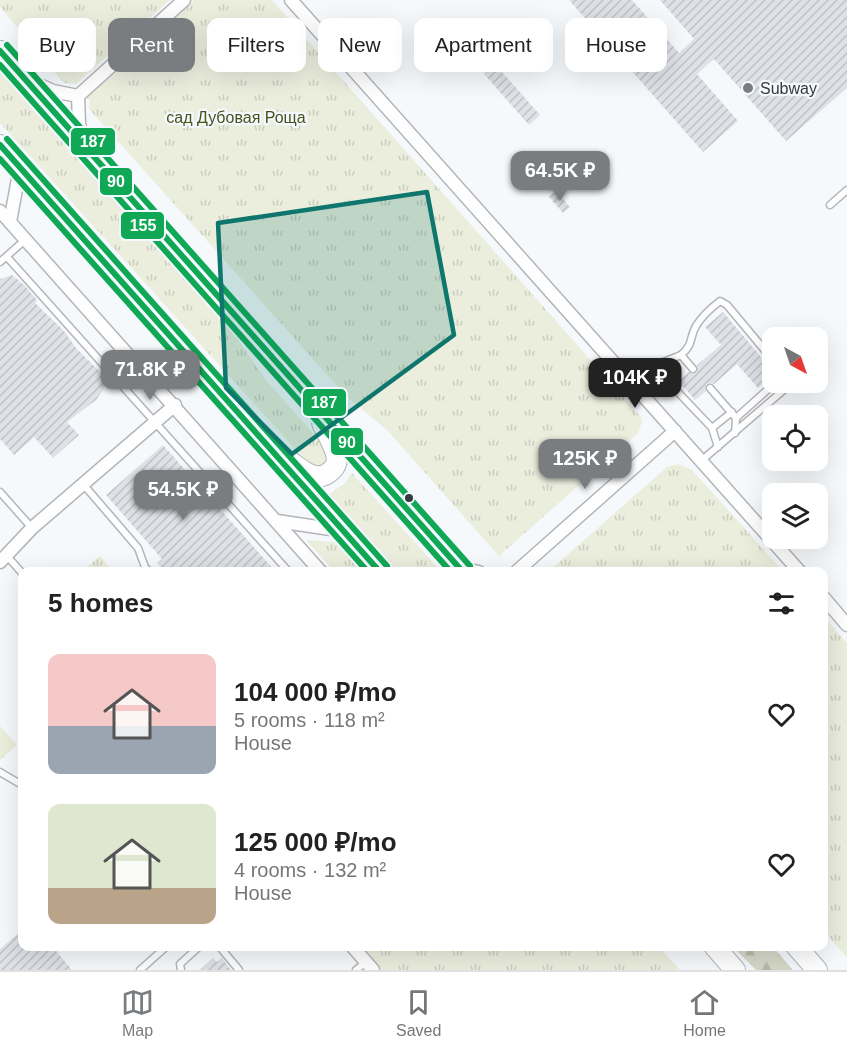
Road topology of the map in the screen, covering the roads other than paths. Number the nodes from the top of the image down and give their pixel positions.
1 (184, 0) edge
2 (291, 0) edge
3 (0, 51) edge
4 (24, 78) junction
5 (78, 96) junction
6 (0, 145) edge
7 (88, 149) junction
8 (20, 168) junction
9 (847, 190) edge
10 (830, 205) dead end
11 (0, 211) edge
12 (10, 222) junction
13 (25, 240) junction
14 (7, 257) junction
15 (0, 262) edge
16 (762, 347) edge
17 (681, 355) junction
18 (653, 366) junction
19 (693, 369) dead end
20 (626, 377) junction
21 (710, 388) dead end
22 (762, 393) edge
23 (780, 393) edge
24 (313, 403) junction
25 (175, 405) junction
26 (734, 415) junction
27 (154, 423) junction
28 (712, 428) junction
29 (675, 432) junction
30 (735, 433) junction
31 (718, 447) junction
32 (273, 451) junction
33 (701, 461) junction
34 (83, 484) junction
35 (0, 492) edge
36 (277, 521) junction
37 (32, 528) junction
38 (344, 531) junction
39 (4, 559) edge
40 (146, 567) edge
41 (284, 567) edge
42 (317, 567) edge
43 (376, 567) edge
44 (464, 567) edge
45 (522, 567) edge
46 (796, 567) edge
47 (18, 570) edge
48 (828, 603) edge
49 (847, 625) edge
50 (0, 772) edge
51 (18, 783) edge
52 (161, 951) edge
53 (194, 951) edge
54 (223, 951) edge
55 (355, 951) edge
56 (718, 951) edge
57 (800, 951) edge
58 (365, 967) edge
59 (140, 970) edge
60 (181, 970) edge
61 (239, 970) edge
62 (735, 970) edge
63 (817, 970) edge

1 - 5 street
2 - 20 street
3 - 4 main road
4 - 5 street
4 - 7 main road
5 - 7 street
6 - 8 main road
7 - 24 main road
8 - 12 street
8 - 32 main road
9 - 10 lane
11 - 12 street
12 - 13 street
13 - 14 lane
13 - 25 street
14 - 15 lane
14 - 27 lane
16 - 17 lane
17 - 18 lane
17 - 19 lane
18 - 20 lane
18 - 28 lane
20 - 29 street
21 - 26 lane
22 - 26 lane
23 - 30 lane
24 - 32 main road
24 - 44 main road
25 - 27 street
25 - 36 street
26 - 28 lane
26 - 30 lane
27 - 34 street
27 - 41 lane
28 - 31 lane
29 - 33 street
29 - 45 street
30 - 31 lane
31 - 33 lane
32 - 38 main road
33 - 46 street
34 - 37 street
34 - 40 lane
35 - 37 lane
36 - 38 street
36 - 42 street
37 - 39 street
38 - 43 main road
39 - 47 lane
48 - 49 street
50 - 51 lane
52 - 59 lane
53 - 60 lane
54 - 61 lane
55 - 58 street
56 - 62 main road
57 - 63 main road

